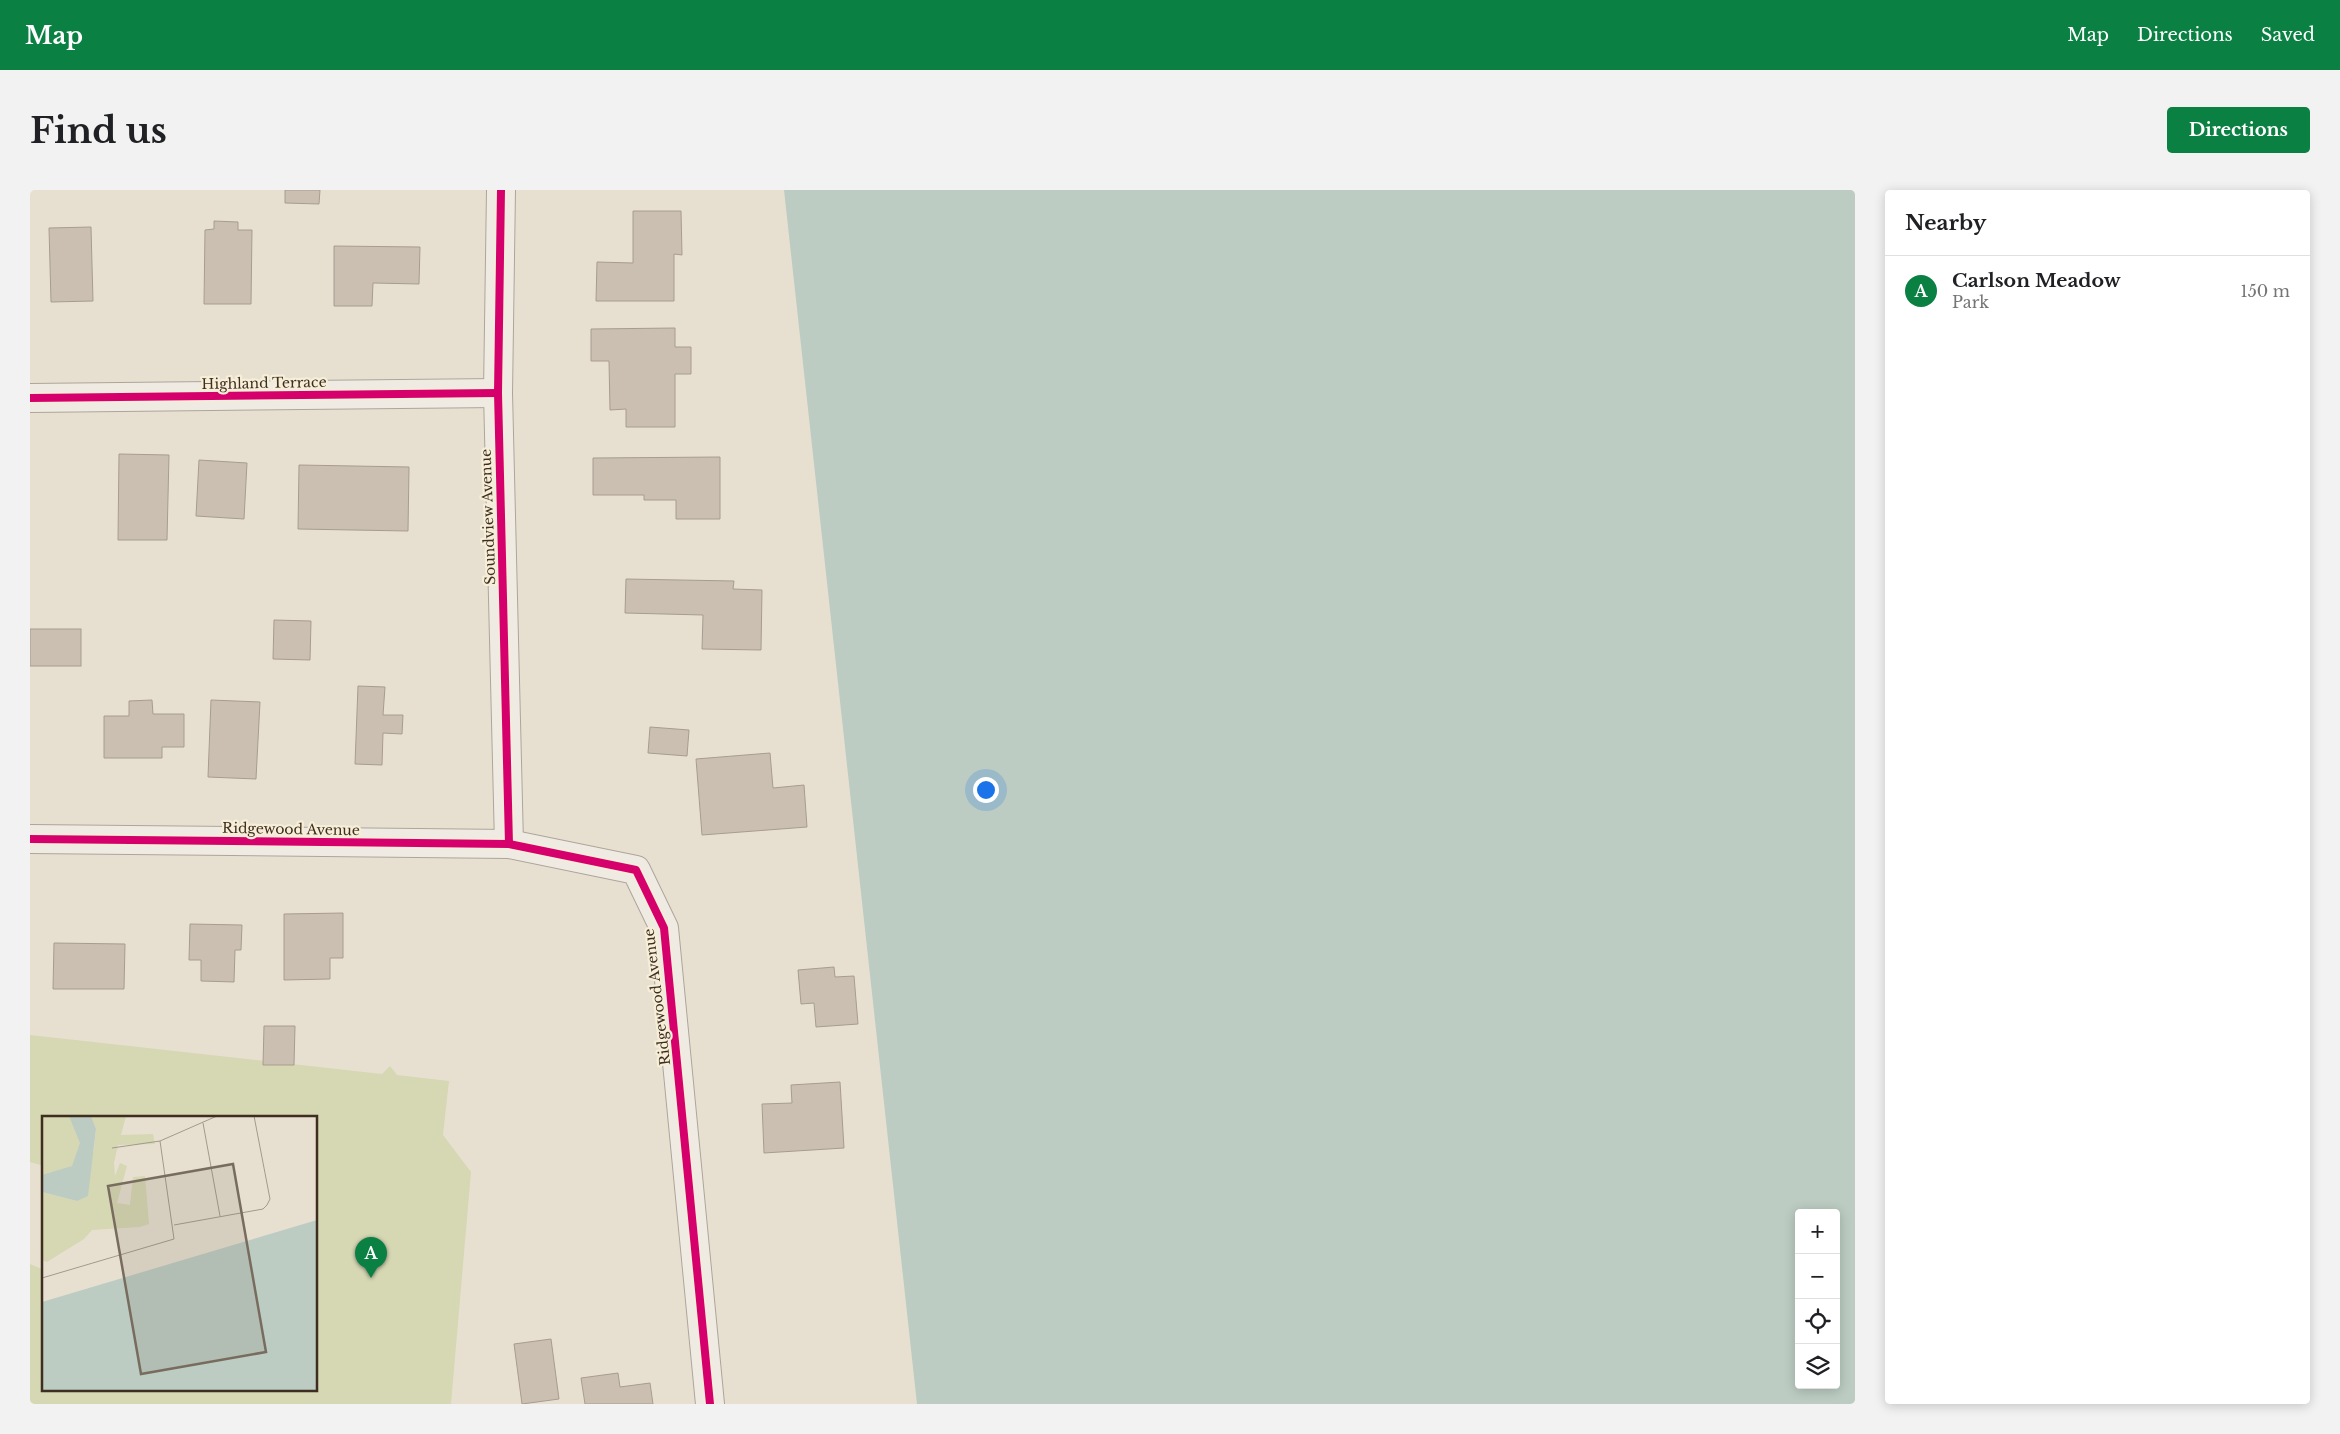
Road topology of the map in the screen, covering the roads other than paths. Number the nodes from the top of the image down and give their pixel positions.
1 (501, 190) edge
2 (498, 393) junction
3 (30, 398) edge
4 (30, 838) edge
5 (509, 844) junction
6 (710, 1404) edge

1 - 2 street, Soundview Avenue
2 - 3 street, Highland Terrace
2 - 5 street, Soundview Avenue
4 - 5 street, Ridgewood Avenue
5 - 6 street, Ridgewood Avenue

